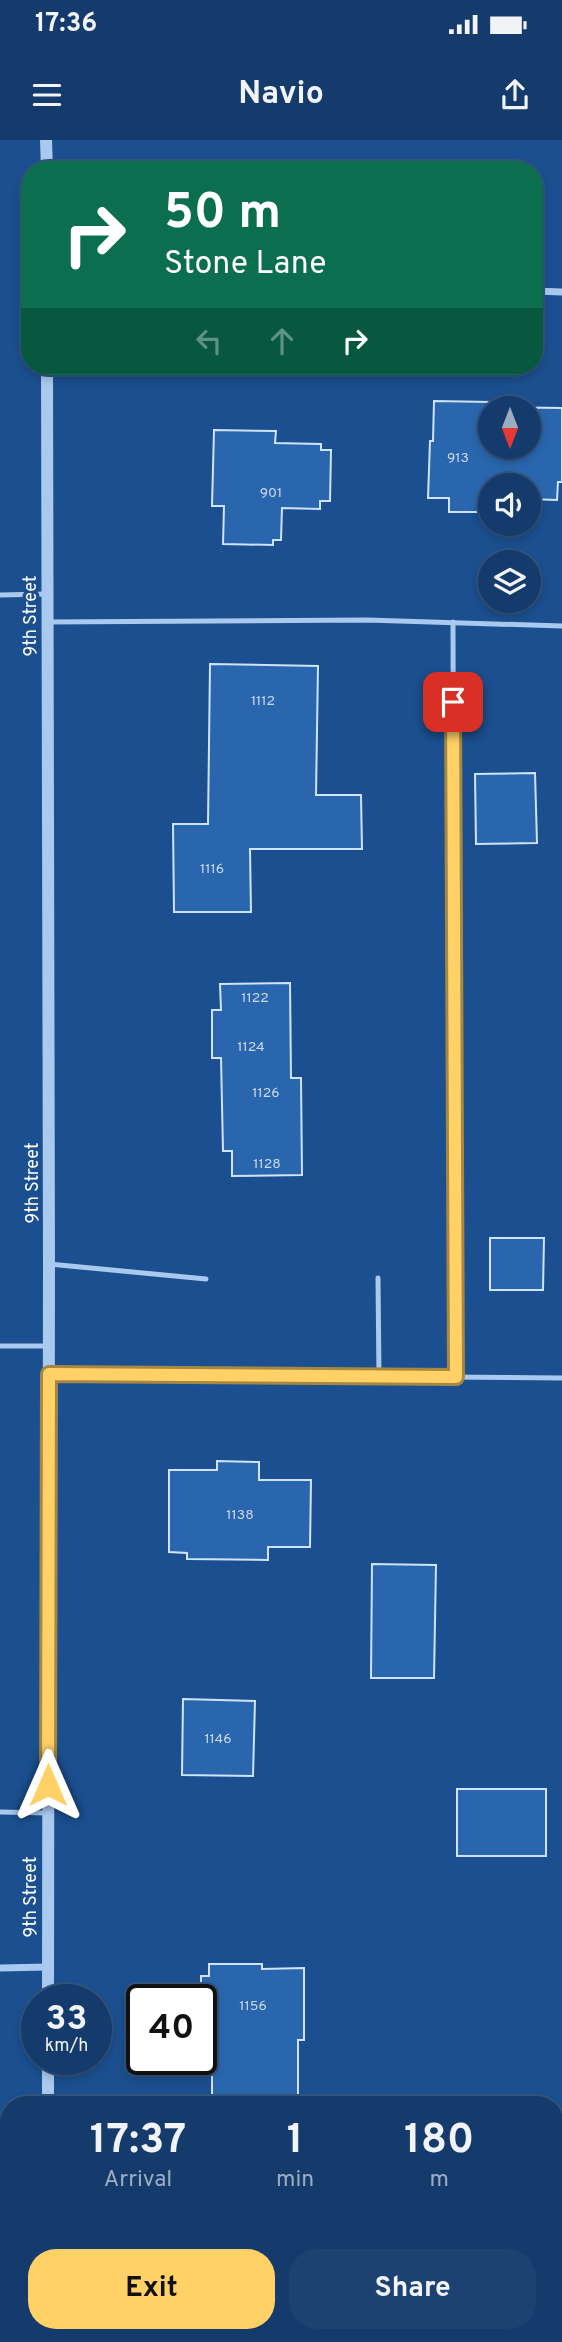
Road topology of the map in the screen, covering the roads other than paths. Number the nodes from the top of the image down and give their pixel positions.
1 (46, 140) edge
2 (47, 161) edge
3 (543, 291) edge
4 (562, 292) edge
5 (47, 375) edge
6 (47, 594) junction
7 (0, 595) edge
8 (47, 622) junction
9 (453, 622) junction
10 (562, 626) edge
11 (49, 1264) junction
12 (378, 1278) dead end
13 (206, 1279) dead end
14 (0, 1346) edge
15 (49, 1346) junction
16 (49, 1374) junction
17 (379, 1377) junction
18 (456, 1377) junction
19 (562, 1378) edge
20 (0, 1812) edge
21 (48, 1813) junction
22 (0, 1968) edge
23 (48, 1968) junction
24 (48, 1984) edge
25 (48, 2075) edge
26 (48, 2096) edge

1 - 2 street
3 - 4 street
5 - 6 street, 9th Street
6 - 7 lane
6 - 8 street, 9th Street
8 - 9 lane
8 - 11 street, 9th Street
9 - 10 lane
9 - 18 lane
11 - 13 lane
11 - 15 street, 9th Street
12 - 17 lane
14 - 15 lane
15 - 16 street, 9th Street
16 - 17 lane
16 - 21 street, 9th Street
17 - 18 lane
18 - 19 lane
20 - 21 lane
21 - 23 street, 9th Street
22 - 23 street
23 - 24 street, 9th Street
25 - 26 street

